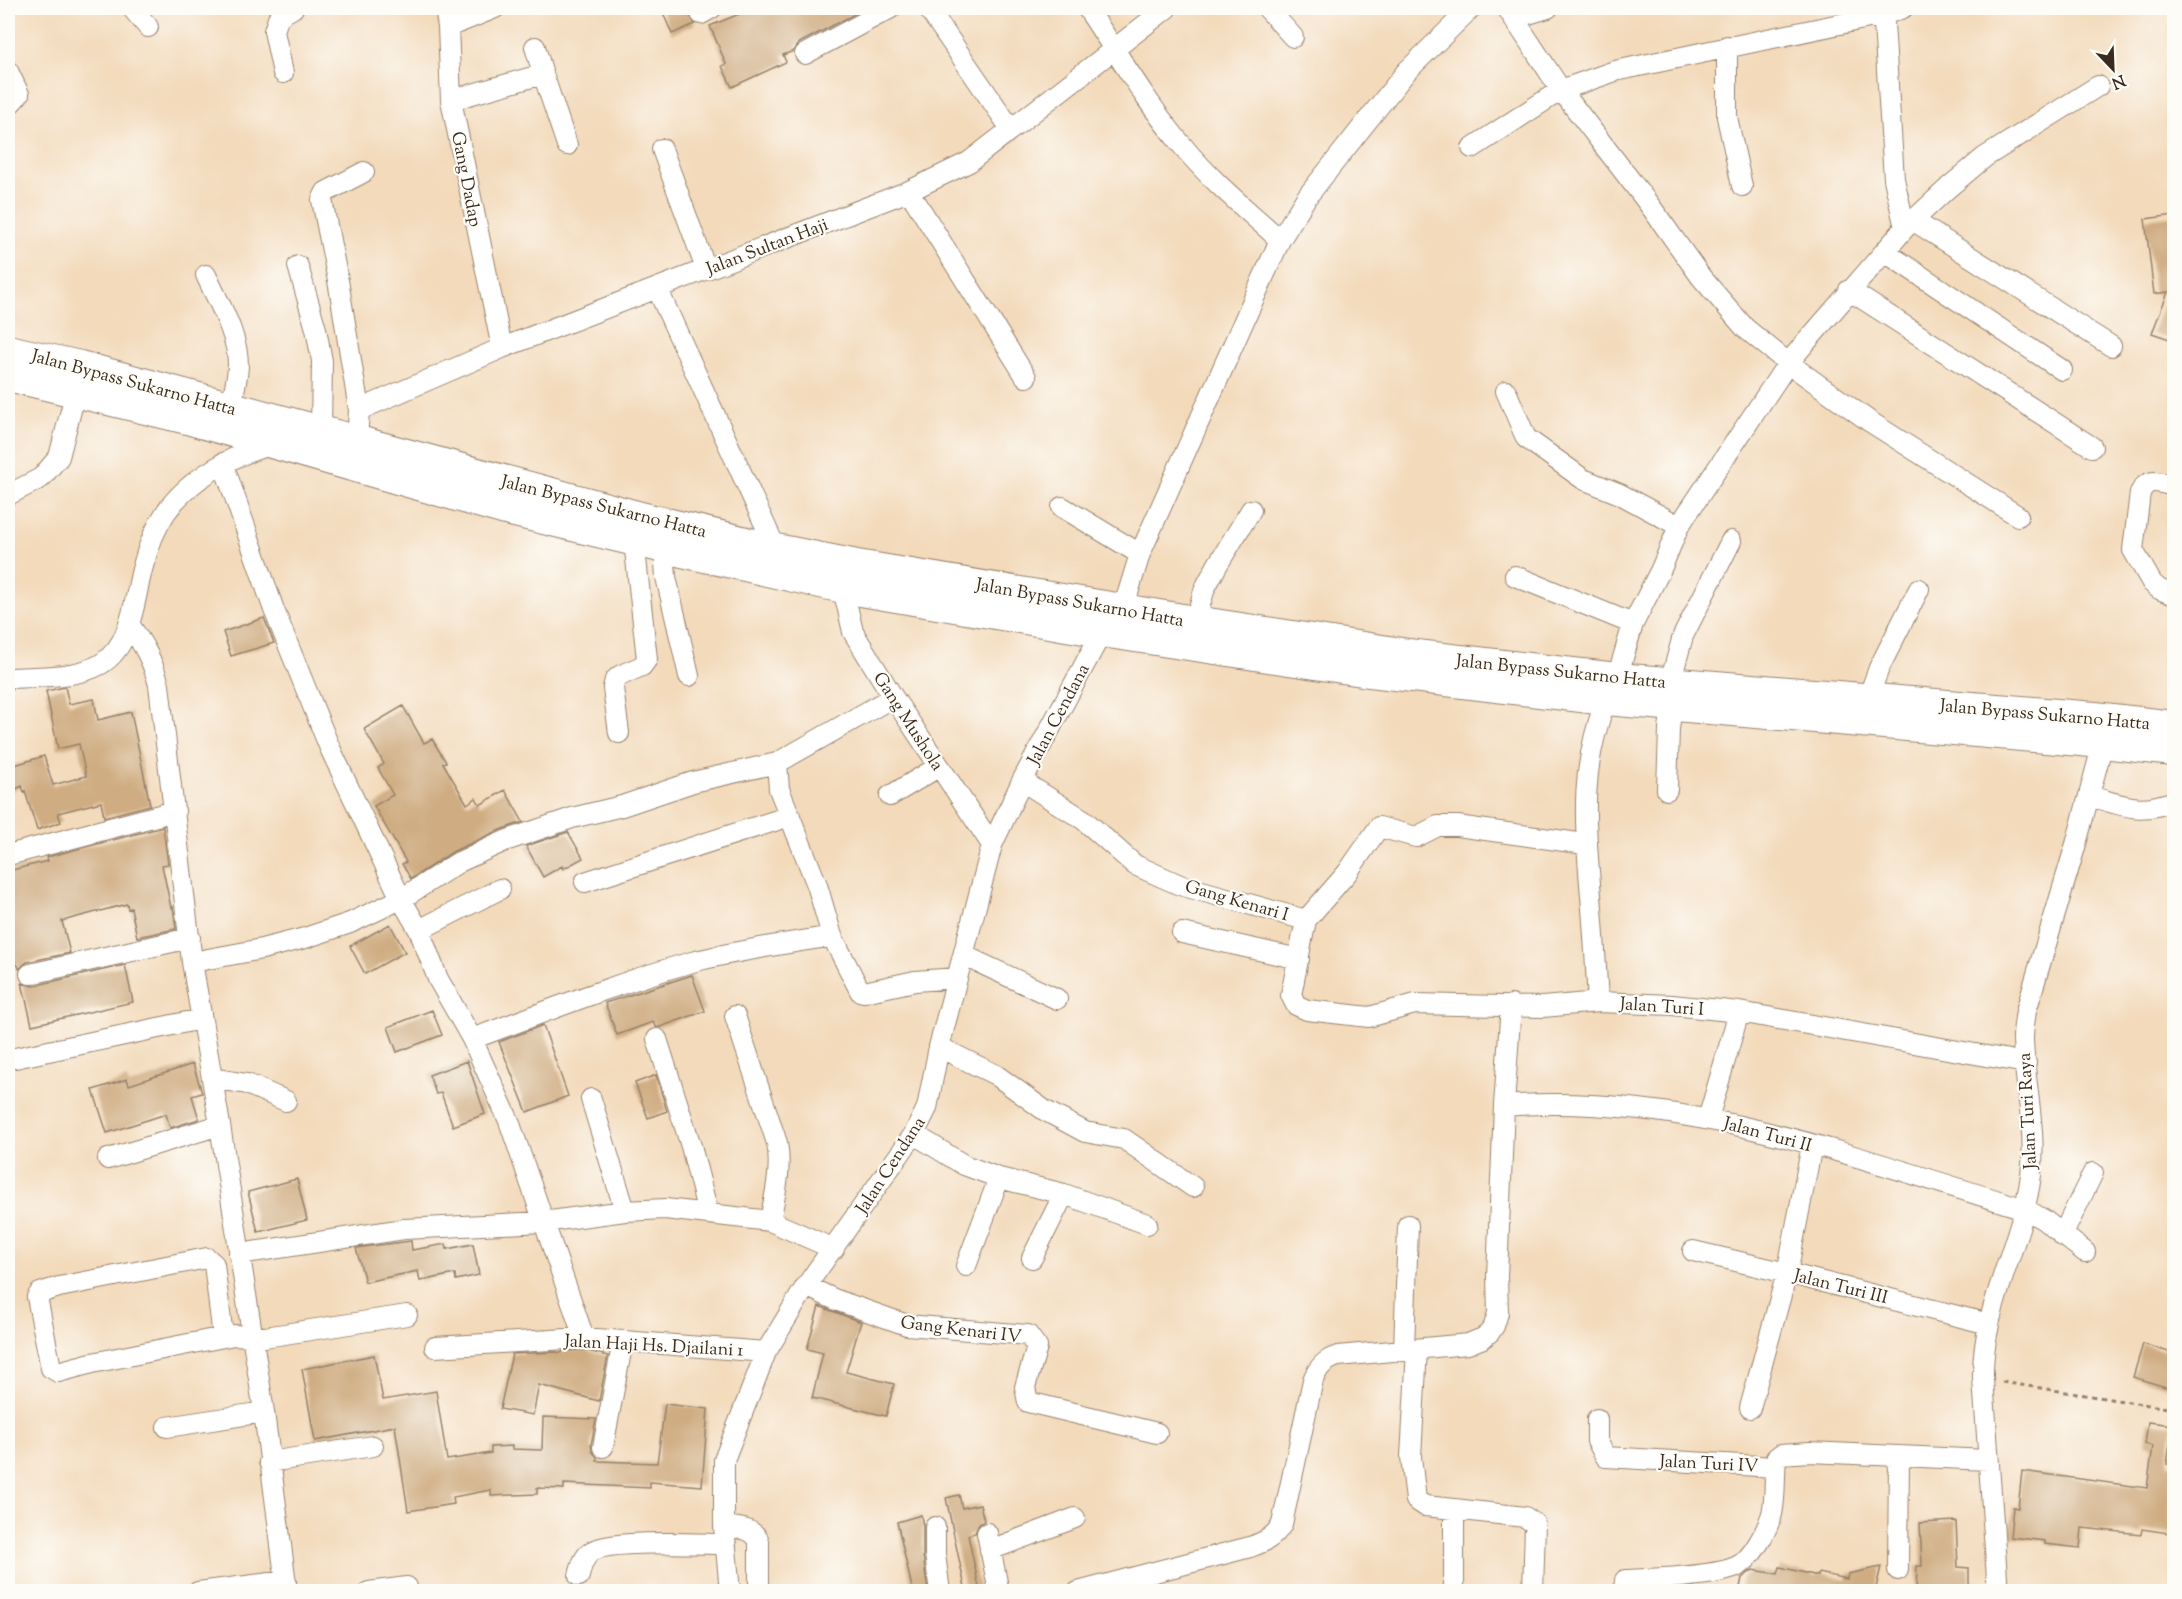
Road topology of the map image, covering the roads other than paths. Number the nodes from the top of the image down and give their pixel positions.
1 (132, 8) edge
2 (293, 8) edge
3 (495, 8) edge
4 (891, 8) edge
5 (928, 8) edge
6 (1088, 8) edge
7 (1101, 8) edge
8 (1167, 8) edge
9 (1267, 8) edge
10 (1471, 8) edge
11 (1548, 8) edge
12 (1903, 8) edge
13 (1883, 11) edge
14 (1511, 13) edge
15 (447, 17) edge
16 (148, 27) dead end
17 (1293, 37) dead end
18 (1119, 45) junction
19 (1727, 46) junction
20 (535, 47) dead end
21 (805, 54) dead end
22 (8, 72) edge
23 (283, 73) dead end
24 (543, 74) junction
25 (2098, 86) dead end
26 (1561, 90) junction
27 (451, 100) junction
28 (8, 106) edge
29 (1011, 129) junction
30 (567, 145) dead end
31 (1472, 148) dead end
32 (662, 149) dead end
33 (364, 172) dead end
34 (1742, 186) dead end
35 (909, 191) junction
36 (1910, 224) junction
37 (1280, 240) junction
38 (1885, 252) junction
39 (298, 266) dead end
40 (706, 269) junction
41 (206, 275) dead end
42 (657, 288) junction
43 (1849, 290) junction
44 (2112, 346) dead end
45 (502, 348) junction
46 (8, 350) edge
47 (1788, 363) junction
48 (2062, 370) dead end
49 (1026, 377) dead end
50 (11, 382) edge
51 (76, 391) junction
52 (1506, 391) dead end
53 (231, 407) junction
54 (360, 410) junction
55 (321, 432) junction
56 (357, 441) junction
57 (272, 445) junction
58 (2092, 447) dead end
59 (223, 464) junction
60 (2175, 486) edge
61 (8, 495) edge
62 (1062, 507) dead end
63 (1251, 510) dead end
64 (2018, 516) dead end
65 (1679, 526) junction
66 (635, 529) junction
67 (1731, 541) dead end
68 (664, 548) junction
69 (777, 549) junction
70 (1140, 554) junction
71 (1515, 576) dead end
72 (843, 588) junction
73 (1919, 589) dead end
74 (2174, 590) edge
75 (1122, 609) junction
76 (1195, 621) junction
77 (129, 624) junction
78 (1633, 624) junction
79 (1102, 632) junction
80 (689, 676) dead end
81 (8, 678) edge
82 (1612, 689) junction
83 (1671, 695) junction
84 (893, 698) junction
85 (1868, 698) junction
86 (2175, 726) edge
87 (619, 733) dead end
88 (2103, 743) junction
89 (2175, 752) edge
90 (777, 763) junction
91 (938, 767) junction
92 (1022, 781) junction
93 (1667, 790) dead end
94 (890, 795) dead end
95 (2090, 796) junction
96 (2175, 801) edge
97 (175, 810) junction
98 (790, 816) junction
99 (1585, 844) junction
100 (992, 845) junction
101 (8, 855) edge
102 (585, 882) dead end
103 (500, 889) dead end
104 (401, 899) junction
105 (1306, 920) junction
106 (419, 930) junction
107 (1182, 933) dead end
108 (832, 936) junction
109 (190, 938) junction
110 (965, 956) junction
111 (1299, 959) junction
112 (192, 962) junction
113 (30, 974) dead end
114 (957, 978) junction
115 (1057, 999) dead end
116 (1598, 1002) junction
117 (1511, 1005) junction
118 (1739, 1012) junction
119 (735, 1016) dead end
120 (201, 1019) junction
121 (657, 1038) dead end
122 (471, 1039) junction
123 (939, 1047) junction
124 (15, 1058) dead end
125 (2026, 1063) junction
126 (212, 1078) junction
127 (591, 1099) dead end
128 (286, 1101) dead end
129 (1504, 1106) junction
130 (1708, 1119) junction
131 (220, 1125) junction
132 (914, 1134) junction
133 (1812, 1145) junction
134 (108, 1159) dead end
135 (2093, 1173) dead end
136 (999, 1178) junction
137 (1193, 1187) dead end
138 (1064, 1194) junction
139 (2025, 1209) junction
140 (625, 1211) junction
141 (708, 1213) junction
142 (770, 1221) junction
143 (543, 1222) junction
144 (1147, 1224) dead end
145 (1408, 1225) dead end
146 (2062, 1236) junction
147 (834, 1249) junction
148 (1692, 1251) dead end
149 (2085, 1252) dead end
150 (239, 1254) junction
151 (1032, 1258) dead end
152 (966, 1266) dead end
153 (1787, 1272) junction
154 (806, 1286) junction
155 (407, 1315) dead end
156 (1989, 1324) junction
157 (253, 1336) junction
158 (223, 1337) junction
159 (584, 1338) junction
160 (623, 1341) junction
161 (435, 1347) dead end
162 (1410, 1350) junction
163 (766, 1352) junction
164 (1750, 1408) dead end
165 (264, 1412) junction
166 (1597, 1419) dead end
167 (167, 1427) dead end
168 (1156, 1433) dead end
169 (373, 1446) dead end
170 (603, 1447) dead end
171 (1899, 1456) junction
172 (1988, 1460) junction
173 (269, 1462) junction
174 (1775, 1467) junction
175 (1454, 1509) junction
176 (1075, 1518) dead end
177 (935, 1527) dead end
178 (725, 1535) junction
179 (1898, 1570) dead end
180 (579, 1576) dead end
181 (286, 1586) edge
182 (407, 1587) dead end
183 (198, 1592) edge
184 (369, 1592) edge
185 (730, 1592) edge
186 (759, 1592) edge
187 (940, 1592) edge
188 (999, 1592) edge
189 (1078, 1592) edge
190 (1454, 1592) edge
191 (1533, 1592) edge
192 (1624, 1592) edge
193 (1998, 1592) edge

1 - 16 street
2 - 23 street
3 - 15 street
4 - 21 street
5 - 29 street
6 - 18 street
7 - 18 street
8 - 18 street, Jalan Sultan Haji
9 - 17 street
10 - 37 street
11 - 14 street
12 - 13 street
13 - 19 street
13 - 36 street
14 - 26 street
15 - 27 street, Gang Dadap
18 - 29 street, Jalan Sultan Haji
18 - 37 street
19 - 26 street
19 - 34 street
20 - 24 street
22 - 28 street
24 - 27 street
24 - 30 street
25 - 36 street, Jalan Turi I
26 - 31 street
26 - 47 street
27 - 45 street, Gang Dadap
29 - 35 street, Jalan Sultan Haji
32 - 40 street
33 - 54 street
35 - 40 street, Jalan Sultan Haji
35 - 49 street
36 - 38 street, Jalan Turi I
36 - 44 street
37 - 70 street
38 - 43 street, Jalan Turi I
38 - 48 street
39 - 55 street
40 - 42 street, Jalan Sultan Haji
41 - 53 street
42 - 45 street, Jalan Sultan Haji
42 - 69 street
43 - 47 street, Jalan Turi I
43 - 58 street
45 - 54 street, Jalan Sultan Haji
46 - 53 highway, Jalan Bypass Sukarno Hatta
47 - 64 street
47 - 65 street, Jalan Turi I
50 - 51 highway, Jalan Bypass Sukarno Hatta
51 - 57 highway, Jalan Bypass Sukarno Hatta
51 - 61 street
52 - 65 street
53 - 55 highway, Jalan Bypass Sukarno Hatta
54 - 56 street
55 - 56 highway, Jalan Bypass Sukarno Hatta
56 - 66 highway, Jalan Bypass Sukarno Hatta
57 - 59 street
57 - 66 highway, Jalan Bypass Sukarno Hatta
59 - 77 street
59 - 104 street
60 - 74 street
62 - 70 street
63 - 76 street
65 - 78 street, Jalan Turi I
66 - 68 highway, Jalan Bypass Sukarno Hatta
66 - 69 highway, Jalan Bypass Sukarno Hatta
66 - 87 street
67 - 83 street
68 - 72 highway, Jalan Bypass Sukarno Hatta
68 - 80 street
69 - 75 highway, Jalan Bypass Sukarno Hatta
70 - 75 street
71 - 78 street
72 - 79 highway, Jalan Bypass Sukarno Hatta
72 - 84 street, Gang Mushola
73 - 85 street
75 - 76 highway, Jalan Bypass Sukarno Hatta
76 - 82 highway, Jalan Bypass Sukarno Hatta
77 - 81 street
77 - 97 street
78 - 82 street, Jalan Turi I
79 - 82 highway, Jalan Bypass Sukarno Hatta
79 - 92 street, Jalan Cendana
82 - 83 highway, Jalan Bypass Sukarno Hatta
82 - 99 street, Jalan Turi I
83 - 85 highway, Jalan Bypass Sukarno Hatta
83 - 88 highway, Jalan Bypass Sukarno Hatta
83 - 93 street
84 - 90 street
84 - 91 street, Gang Mushola
85 - 86 highway, Jalan Bypass Sukarno Hatta
88 - 89 highway, Jalan Bypass Sukarno Hatta
88 - 95 street, Jalan Turi Raya
90 - 98 street
90 - 104 street
91 - 94 street
91 - 100 street, Gang Mushola
92 - 100 street, Jalan Cendana
92 - 105 street, Gang Kenari I
95 - 96 street
95 - 125 street, Jalan Turi Raya
97 - 101 street
97 - 109 street
98 - 102 street
98 - 108 street
99 - 105 street
99 - 116 street, Jalan Turi I
100 - 110 street, Jalan Cendana
103 - 106 street
104 - 106 street
104 - 112 street
105 - 111 street, Gang Kenari I
106 - 122 street
107 - 111 street
108 - 114 street
108 - 122 street
109 - 112 street
109 - 113 street
110 - 114 street, Jalan Cendana
110 - 115 street
111 - 117 street, Gang Kenari I
112 - 120 street
114 - 123 street, Jalan Cendana
116 - 117 street, Gang Kenari I
116 - 118 street, Jalan Turi I
117 - 129 street
118 - 125 street, Jalan Turi I
118 - 130 street
119 - 142 street
120 - 124 street
120 - 126 street
121 - 141 street
122 - 143 street
123 - 132 street, Jalan Cendana
123 - 137 street
125 - 139 street, Jalan Turi Raya
126 - 128 street
126 - 131 street
127 - 140 street
129 - 130 street, Jalan Turi II
129 - 162 street
130 - 133 street, Jalan Turi II
131 - 134 street
131 - 150 street
132 - 136 street
132 - 147 street, Jalan Cendana
133 - 139 street, Jalan Turi II
133 - 153 street
135 - 146 street
136 - 138 street
136 - 152 street
138 - 144 street
138 - 151 street
139 - 146 street, Jalan Turi II
139 - 156 street, Jalan Turi Raya
140 - 141 street
140 - 143 street
141 - 142 street
142 - 147 street
143 - 150 street
143 - 159 street
145 - 162 street
146 - 149 street, Jalan Turi II
147 - 154 street, Jalan Cendana
148 - 153 street, Jalan Turi III
150 - 157 street
153 - 156 street, Jalan Turi III
153 - 164 street
154 - 163 street, Jalan Cendana
154 - 168 street, Gang Kenari IV
155 - 157 street
156 - 172 street, Jalan Turi Raya
157 - 158 street
157 - 165 street
158 - 158 street
159 - 160 street, Jalan Haji Hs. Djailani 1
159 - 161 street, Jalan Haji Hs. Djailani 1
160 - 163 street, Jalan Haji Hs. Djailani 1
160 - 170 street
162 - 175 street
162 - 189 street
163 - 178 street, Jalan Cendana
165 - 167 street
165 - 173 street
166 - 174 street, Jalan Turi IV
169 - 173 street
171 - 172 street, Jalan Turi IV
171 - 174 street, Jalan Turi IV
171 - 179 street
172 - 193 street, Jalan Turi Raya
173 - 181 street
174 - 192 street
175 - 190 street
175 - 191 street
176 - 188 street
177 - 187 street
178 - 180 street
178 - 185 street, Jalan Cendana
178 - 186 street
181 - 183 street
182 - 184 street

